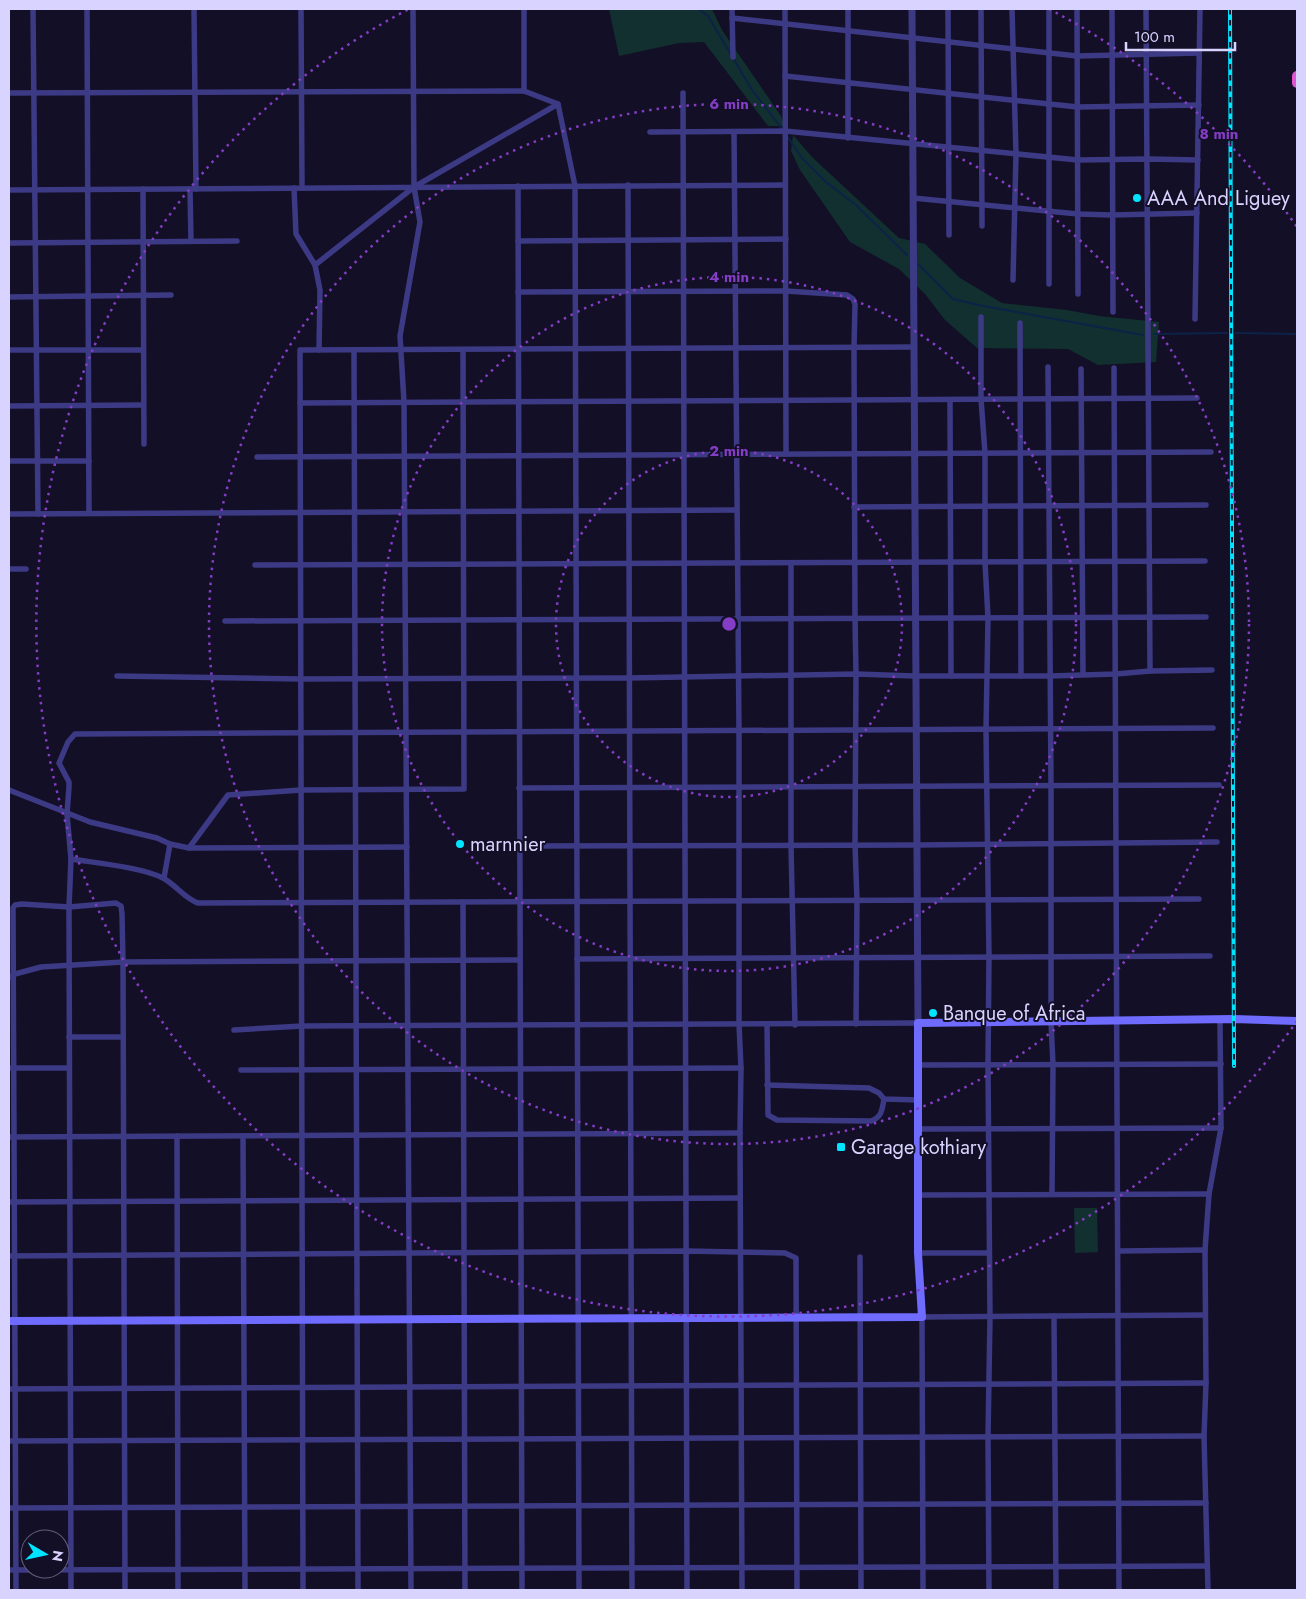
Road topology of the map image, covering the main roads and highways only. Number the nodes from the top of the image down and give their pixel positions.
1 (1297, 76) edge
2 (1297, 83) edge
3 (1297, 1021) edge
4 (12, 1321) edge

1 - 2 highway
3 - 4 main road

